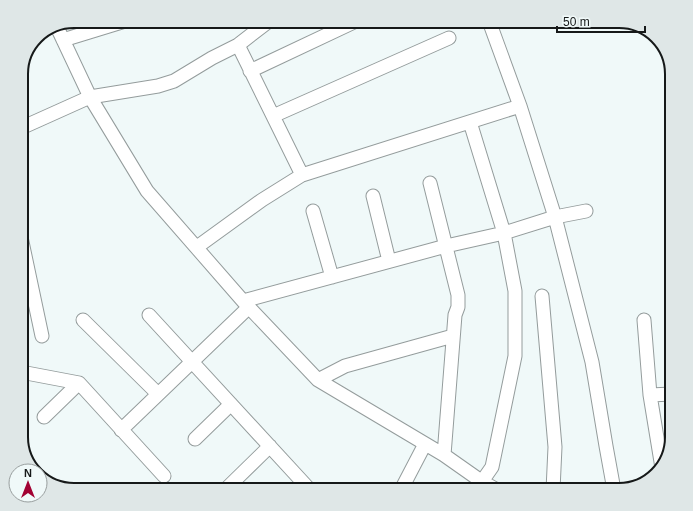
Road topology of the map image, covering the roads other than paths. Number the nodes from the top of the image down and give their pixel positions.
1 (102, 28) edge
2 (260, 28) edge
3 (341, 28) edge
4 (493, 28) edge
5 (58, 30) edge
6 (449, 38) dead end
7 (63, 40) junction
8 (238, 45) junction
9 (250, 71) junction
10 (90, 97) junction
11 (520, 106) junction
12 (273, 116) junction
13 (470, 122) junction
14 (28, 125) edge
15 (302, 175) junction
16 (430, 183) dead end
17 (373, 196) dead end
18 (313, 211) dead end
19 (586, 211) dead end
20 (555, 217) junction
21 (504, 233) junction
22 (446, 246) junction
23 (197, 247) junction
24 (389, 261) junction
25 (28, 270) edge
26 (332, 276) junction
27 (542, 296) dead end
28 (246, 304) junction
29 (149, 315) dead end
30 (83, 320) dead end
31 (644, 320) dead end
32 (42, 336) dead end
33 (453, 336) junction
34 (192, 362) junction
35 (28, 373) edge
36 (318, 380) junction
37 (79, 383) junction
38 (158, 394) junction
39 (665, 394) edge
40 (650, 395) junction
41 (232, 404) junction
42 (44, 417) dead end
43 (121, 430) junction
44 (195, 439) dead end
45 (425, 444) junction
46 (270, 446) junction
47 (444, 455) junction
48 (660, 457) edge
49 (164, 476) dead end
50 (232, 483) edge
51 (303, 483) edge
52 (405, 483) edge
53 (476, 483) edge
54 (481, 483) edge
55 (553, 483) edge
56 (613, 483) edge

1 - 7 street
2 - 8 street
3 - 9 street
4 - 11 street
5 - 7 street
6 - 12 street
7 - 10 street
8 - 9 street
8 - 10 street
9 - 12 street
10 - 14 street
10 - 23 street
11 - 13 street
11 - 20 street
12 - 15 street
13 - 15 street
13 - 21 street
15 - 23 street
16 - 22 street
17 - 24 street
18 - 26 street
19 - 20 street
20 - 21 street
20 - 56 street
21 - 22 street
21 - 54 street
22 - 24 street
22 - 33 street
23 - 28 street
24 - 26 street
25 - 32 street
26 - 28 street
27 - 55 street
28 - 34 street
28 - 36 street
29 - 34 street
30 - 38 street
31 - 40 street
33 - 36 street
33 - 47 street
34 - 38 street
34 - 41 street
35 - 37 street
36 - 45 street
37 - 42 street
37 - 43 street
38 - 43 street
39 - 40 street
40 - 48 street
41 - 44 street
41 - 46 street
43 - 49 street
45 - 47 street
45 - 52 street
46 - 50 street
46 - 51 street
47 - 53 street

